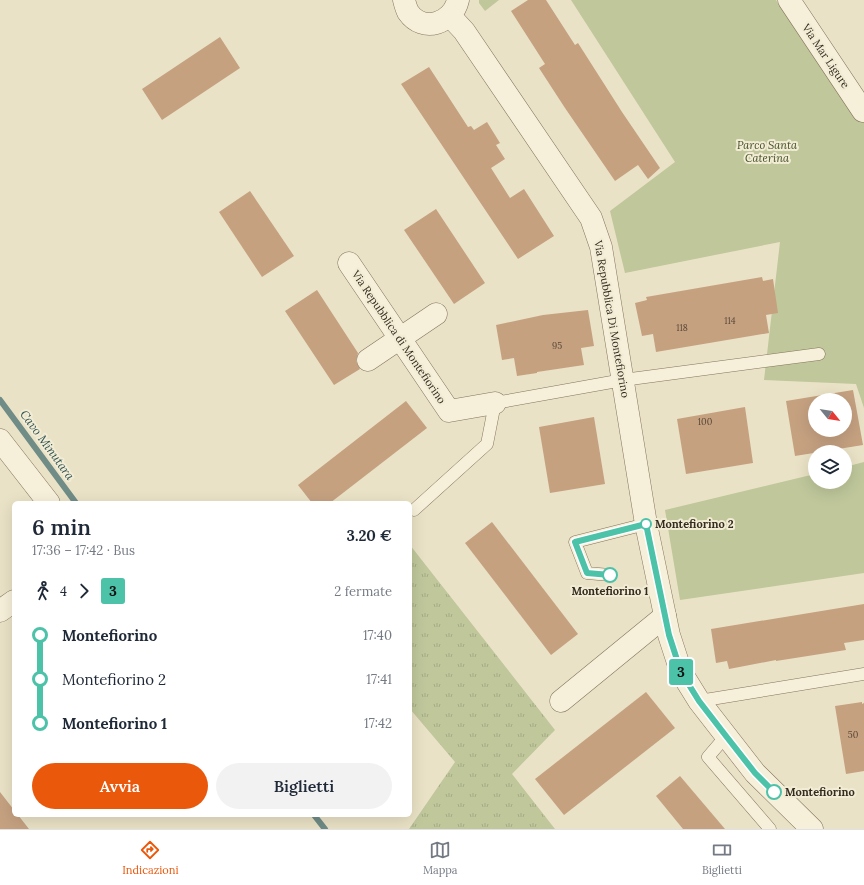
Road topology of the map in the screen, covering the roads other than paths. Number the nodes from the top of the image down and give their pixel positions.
1 (404, 0) edge
2 (789, 0) edge
3 (454, 8) edge
4 (863, 111) dead end
5 (349, 263) dead end
6 (436, 314) dead end
7 (400, 338) junction
8 (819, 354) dead end
9 (368, 360) dead end
10 (623, 380) junction
11 (495, 403) junction
12 (0, 440) edge
13 (47, 501) edge
14 (414, 510) dead end
15 (646, 524) junction
16 (610, 575) dead end
17 (12, 602) edge
18 (0, 611) edge
19 (664, 616) junction
20 (864, 674) edge
21 (561, 701) dead end
22 (699, 701) junction
23 (726, 736) junction
24 (770, 829) edge
25 (812, 829) edge

1 - 3 street
2 - 4 street, Via Mar Ligure
3 - 10 street, Via Repubblica Di Montefiorino
5 - 7 street, Via Repubblica di Montefiorino
6 - 7 street
7 - 9 street
7 - 11 street, Via Repubblica di Montefiorino
8 - 10 lane
10 - 11 lane
10 - 15 street, Via Repubblica Di Montefiorino
11 - 14 lane
12 - 13 street
15 - 16 lane
15 - 19 street, Via Repubblica Di Montefiorino
17 - 18 street
19 - 21 street
19 - 22 street, Via Repubblica Di Montefiorino
20 - 22 lane
22 - 23 street, Via Repubblica Di Montefiorino
23 - 24 lane
23 - 25 street, Via Repubblica Di Montefiorino

